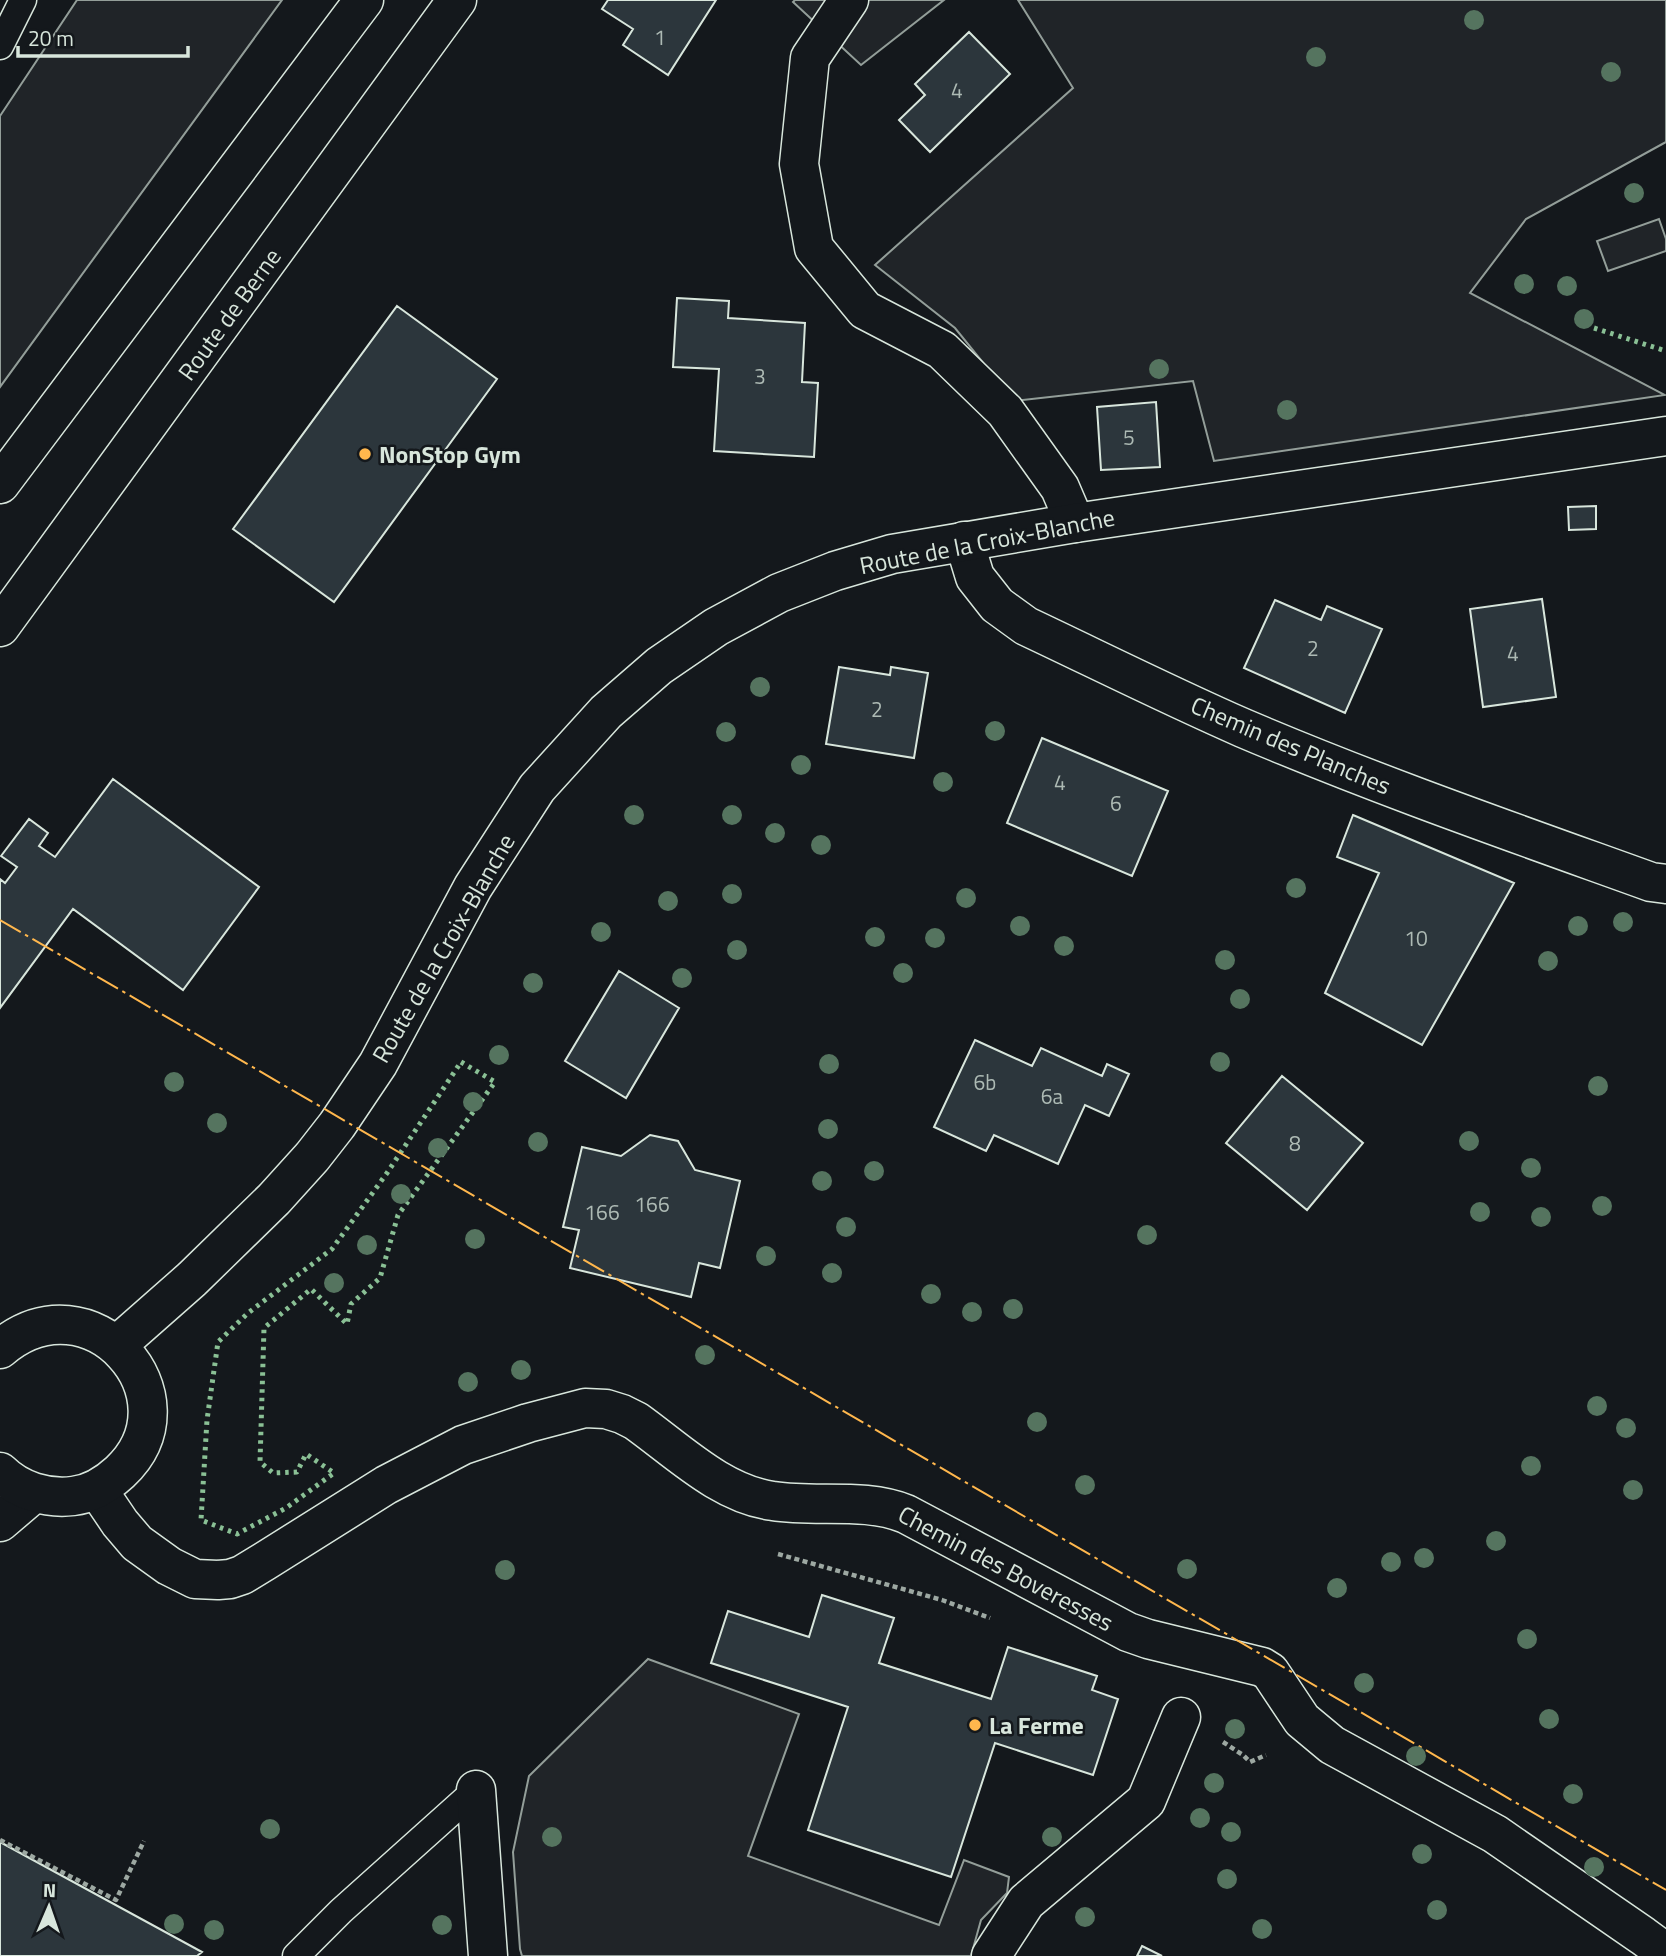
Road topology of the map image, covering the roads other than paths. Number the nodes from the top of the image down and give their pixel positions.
1 (23, 0) edge
2 (364, 0) edge
3 (457, 0) edge
4 (849, 0) edge
5 (0, 46) edge
6 (1666, 436) edge
7 (0, 484) edge
8 (1075, 523) junction
9 (964, 541) junction
10 (0, 627) edge
11 (1666, 884) edge
12 (5, 1342) edge
13 (116, 1346) junction
14 (0, 1472) edge
15 (97, 1489) junction
16 (34, 1493) junction
17 (0, 1522) edge
18 (1181, 1717) road end
19 (476, 1790) joint
20 (1666, 1953) edge
21 (296, 1956) edge
22 (488, 1956) edge
23 (991, 1956) edge

1 - 5 lane
2 - 7 street
3 - 10 street, Route de Berne
4 - 8 street
6 - 8 street, Route de la Croix-Blanche
8 - 9 street, Route de la Croix-Blanche
9 - 11 street, Chemin des Planches
9 - 13 street, Route de la Croix-Blanche
12 - 13 street
13 - 15 street
14 - 16 street
15 - 16 street
15 - 20 street, Chemin des Boveresses
16 - 17 street
18 - 23 street
19 - 21 lane
19 - 22 street

